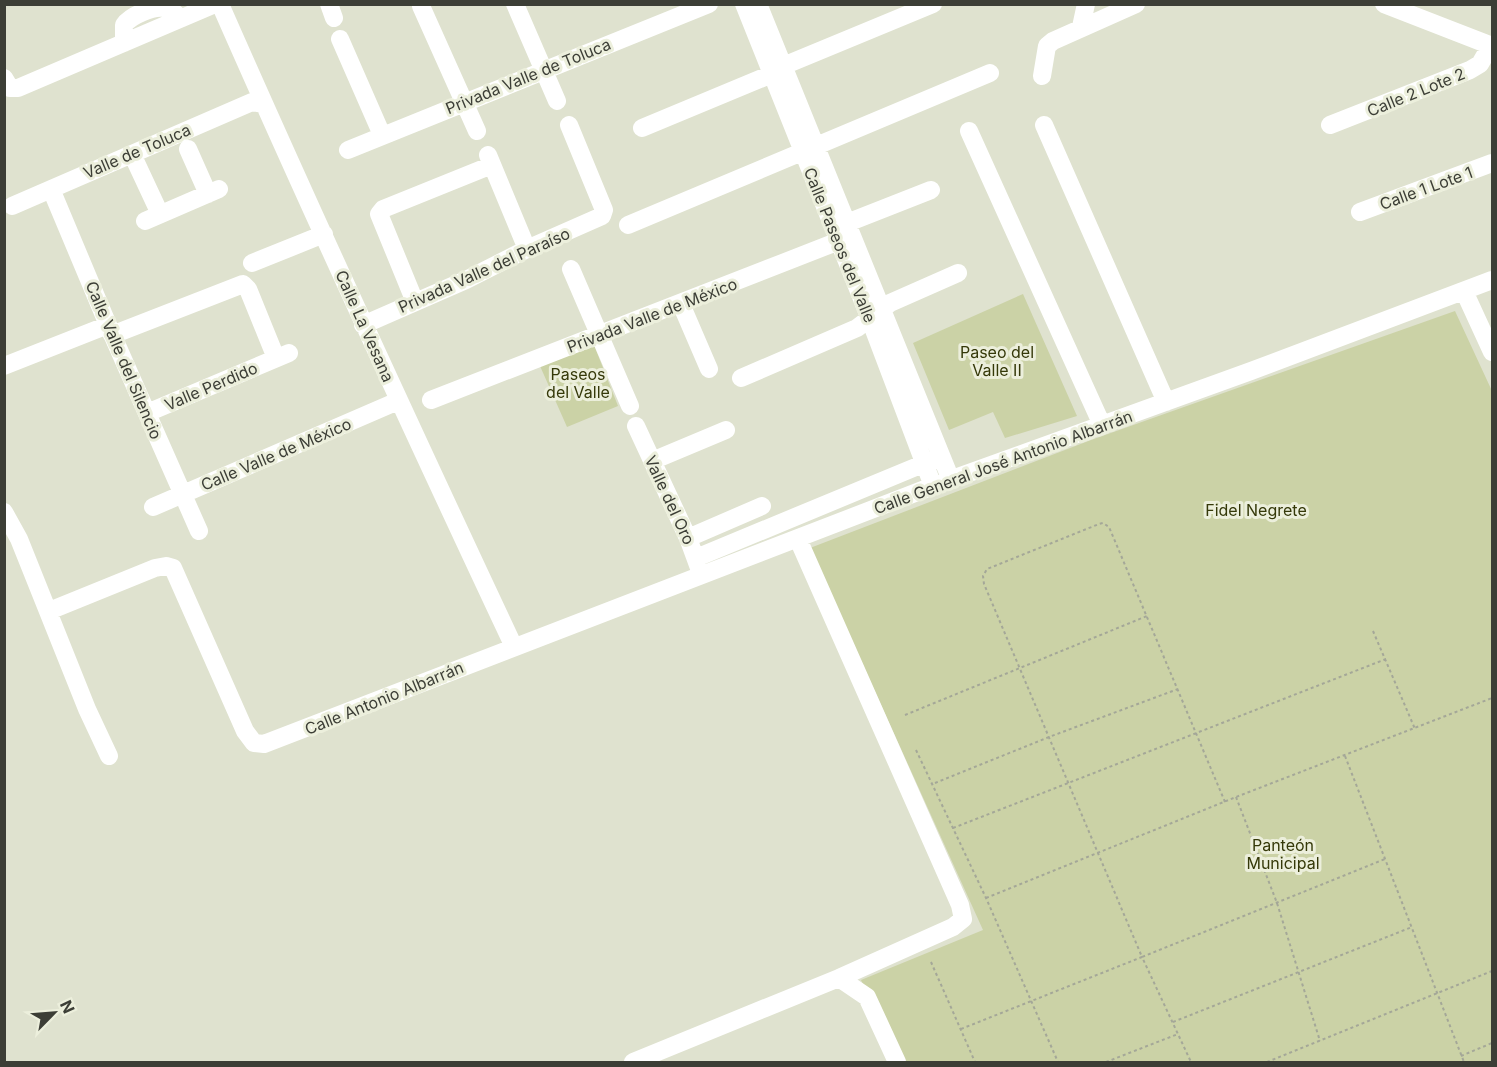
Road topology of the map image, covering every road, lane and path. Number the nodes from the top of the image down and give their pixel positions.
1 (217, 4) edge
2 (515, 4) edge
3 (709, 4) edge
4 (744, 4) edge
5 (758, 4) edge
6 (933, 4) edge
7 (1086, 4) edge
8 (1136, 4) edge
9 (1384, 4) edge
10 (422, 6) edge
11 (1081, 27) junction
12 (340, 39) dead end
13 (1492, 45) edge
14 (544, 70) junction
15 (777, 70) junction
16 (990, 74) dead end
17 (1042, 76) dead end
18 (7, 83) edge
19 (557, 101) dead end
20 (463, 102) junction
21 (264, 104) junction
22 (569, 125) dead end
23 (1044, 125) dead end
24 (1330, 125) dead end
25 (642, 128) dead end
26 (477, 131) dead end
27 (969, 131) dead end
28 (382, 135) junction
29 (188, 149) dead end
30 (348, 150) dead end
31 (809, 150) junction
32 (132, 154) junction
33 (1492, 163) edge
34 (51, 189) junction
35 (932, 190) dead end
36 (12, 206) dead end
37 (1360, 212) dead end
38 (847, 224) junction
39 (628, 225) dead end
40 (324, 234) junction
41 (839, 241) junction
42 (527, 249) junction
43 (252, 262) dead end
44 (571, 269) dead end
45 (958, 273) dead end
46 (1492, 280) edge
47 (1464, 291) junction
48 (415, 302) junction
49 (681, 304) junction
50 (876, 314) junction
51 (363, 325) junction
52 (110, 330) junction
53 (599, 335) junction
54 (1492, 352) edge
55 (4, 366) edge
56 (708, 369) dead end
57 (741, 378) dead end
58 (431, 400) dead end
59 (399, 401) junction
60 (1166, 402) junction
61 (630, 406) dead end
62 (147, 413) junction
63 (1102, 425) junction
64 (636, 426) dead end
65 (726, 430) dead end
66 (942, 456) junction
67 (652, 461) junction
68 (925, 464) junction
69 (951, 480) junction
70 (933, 486) junction
71 (182, 494) junction
72 (762, 506) dead end
73 (153, 507) dead end
74 (4, 513) edge
75 (199, 531) dead end
76 (688, 538) junction
77 (798, 539) junction
78 (699, 566) junction
79 (49, 610) junction
80 (1147, 616) junction
81 (1374, 631) dead end
82 (514, 647) junction
83 (1386, 659) junction
84 (1020, 669) junction
85 (1178, 689) junction
86 (1492, 698) edge
87 (905, 715) dead end
88 (1415, 729) junction
89 (1197, 734) junction
90 (1049, 737) junction
91 (916, 750) dead end
92 (109, 756) dead end
93 (1344, 756) junction
94 (1068, 783) junction
95 (933, 784) junction
96 (1236, 797) junction
97 (1225, 801) junction
98 (953, 828) junction
99 (1097, 853) junction
100 (1385, 859) junction
101 (986, 898) junction
102 (1277, 903) junction
103 (1412, 927) junction
104 (1142, 957) junction
105 (931, 962) dead end
106 (1492, 971) edge
107 (1299, 974) junction
108 (838, 978) junction
109 (1437, 993) junction
110 (1032, 1000) junction
111 (1173, 1022) junction
112 (961, 1029) junction
113 (1178, 1034) junction
114 (1320, 1041) junction
115 (1492, 1043) edge
116 (1461, 1056) junction
117 (633, 1062) edge
118 (897, 1062) edge
119 (975, 1062) edge
120 (1058, 1062) edge
121 (1106, 1062) edge
122 (1191, 1062) edge
123 (1267, 1062) edge
124 (1458, 1062) edge
125 (1463, 1062) edge

1 - 18 street
1 - 21 street, Calle La Vesana
2 - 14 street
3 - 14 street, Privada Valle de Toluca
4 - 15 street, Calle Paseos del Valle
5 - 15 street, Calle Paseos del Valle
6 - 15 street
7 - 11 street
8 - 11 street
9 - 13 street
10 - 20 street
11 - 17 street
12 - 28 street
13 - 24 street, Calle 2 Lote 2
14 - 19 street
14 - 20 street, Privada Valle de Toluca
15 - 25 street
15 - 31 street, Calle Paseos del Valle
16 - 31 street
20 - 26 street
20 - 28 street, Privada Valle de Toluca
21 - 32 street, Valle de Toluca
21 - 40 street, Calle La Vesana
22 - 42 street, Privada Valle del Paraíso
23 - 60 street
27 - 63 street
28 - 30 street, Privada Valle de Toluca
29 - 32 street
31 - 38 street, Calle Paseos del Valle
31 - 39 street
31 - 41 street, Calle Paseos del Valle
32 - 34 street, Valle de Toluca
33 - 37 street, Calle 1 Lote 1
34 - 36 street, Valle de Toluca
34 - 52 street, Calle Valle del Silencio
35 - 38 street
38 - 50 street, Calle Paseos del Valle
40 - 43 street
40 - 51 street, Calle La Vesana
41 - 49 street, Privada Valle de México
41 - 50 street, Calle Paseos del Valle
42 - 48 street, Privada Valle del Paraíso
42 - 48 street
44 - 53 street
45 - 50 street
46 - 47 street, Calle General José Antonio Albarrán
47 - 54 street
47 - 60 street, Calle General José Antonio Albarrán
48 - 51 street, Privada Valle del Paraíso
49 - 53 street, Privada Valle de México
49 - 56 street
50 - 57 street
50 - 66 street, Calle Paseos del Valle
50 - 68 street, Calle Paseos del Valle
51 - 59 street, Calle La Vesana
52 - 55 street
52 - 62 street, Calle Valle del Silencio
52 - 62 street, Valle Perdido
53 - 58 street, Privada Valle de México
53 - 61 street
59 - 71 street, Calle Valle de México
59 - 82 street, Calle La Vesana
60 - 63 street, Calle General José Antonio Albarrán
62 - 71 street, Calle Valle del Silencio
63 - 69 street, Calle General José Antonio Albarrán
64 - 67 street, Valle del Oro
65 - 67 street
66 - 68 street
66 - 69 street, Calle Paseos del Valle
67 - 76 street, Valle del Oro
68 - 70 street, Calle Paseos del Valle
68 - 78 street
69 - 70 street, Calle General José Antonio Albarrán
70 - 77 street, Calle General José Antonio Albarrán
71 - 73 street, Calle Valle de México
71 - 75 street, Calle Valle del Silencio
72 - 76 street
74 - 79 street
76 - 78 street, Valle del Oro
77 - 78 street, Calle General José Antonio Albarrán
77 - 108 street
78 - 82 street, Calle General José Antonio Albarrán
79 - 82 street, Calle Antonio Albarrán
79 - 92 street
80 - 84 path
80 - 84 path
80 - 85 path
81 - 83 path
83 - 88 path
83 - 89 path
84 - 87 path
84 - 90 path
85 - 89 path
85 - 90 path
86 - 88 path
88 - 93 path
89 - 94 path
89 - 97 path
90 - 94 path
90 - 95 path
91 - 95 path
93 - 96 path
93 - 100 path
94 - 98 path
94 - 99 path
95 - 98 path
96 - 97 path
96 - 102 path
97 - 99 path
98 - 101 path
99 - 101 path
99 - 104 path
100 - 102 path
100 - 103 path
101 - 110 path
102 - 104 path
102 - 107 path
103 - 107 path
103 - 109 path
104 - 110 path
104 - 111 path
105 - 112 path
106 - 109 path
107 - 111 path
107 - 114 path
108 - 117 street
108 - 118 street
109 - 114 path
109 - 116 path
110 - 112 path
110 - 120 path
111 - 113 path
112 - 119 path
113 - 121 path
113 - 122 path
114 - 123 path
115 - 116 path
116 - 125 path
124 - 125 path

